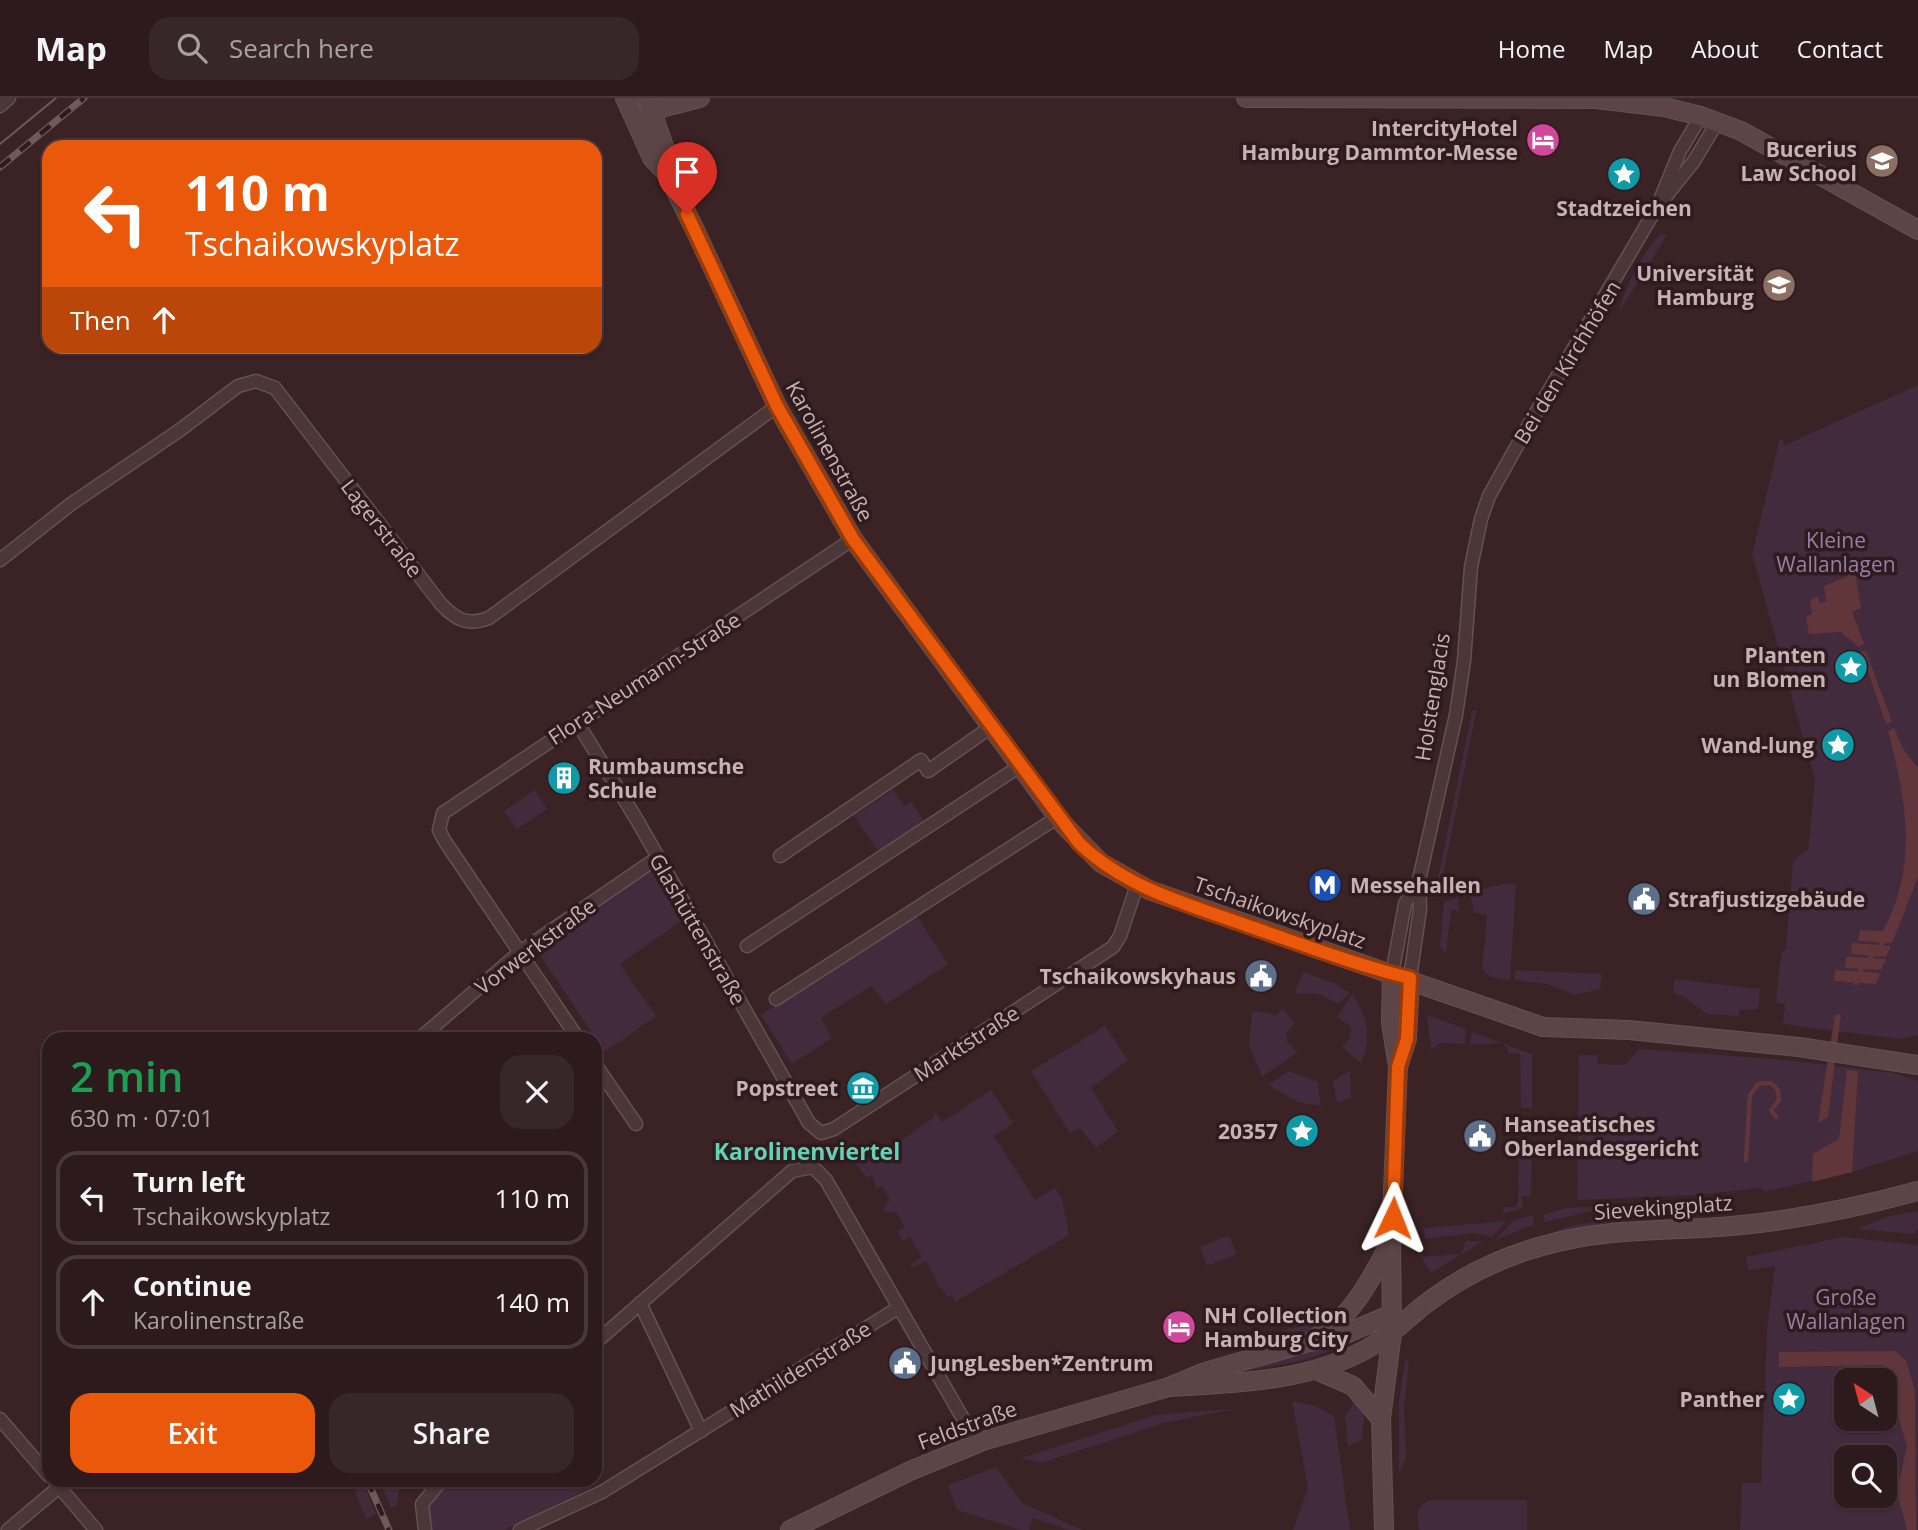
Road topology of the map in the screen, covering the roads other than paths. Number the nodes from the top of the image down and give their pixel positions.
1 (9, 98) edge
2 (700, 98) edge
3 (1245, 98) edge
4 (626, 100) edge
5 (0, 106) edge
6 (650, 106) edge
7 (1709, 119) junction
8 (639, 132) junction
9 (668, 175) junction
10 (1657, 207) junction
11 (1918, 230) edge
12 (777, 406) junction
13 (1481, 519) joint
14 (853, 539) junction
15 (0, 560) edge
16 (577, 722) junction
17 (991, 727) junction
18 (1020, 766) junction
19 (1058, 817) junction
20 (780, 856) dead end
21 (657, 858) junction
22 (1419, 880) junction
23 (1137, 885) junction
24 (747, 946) dead end
25 (520, 952) junction
26 (1392, 974) junction
27 (1410, 978) junction
28 (776, 999) dead end
29 (427, 1032) edge
30 (574, 1032) edge
31 (1918, 1065) edge
32 (1398, 1067) junction
33 (602, 1074) edge
34 (636, 1124) dead end
35 (821, 1133) joint
36 (1918, 1178) edge
37 (1914, 1196) edge
38 (1880, 1200) junction
39 (1391, 1240) junction
40 (640, 1303) junction
41 (898, 1308) junction
42 (1392, 1314) junction
43 (1392, 1333) junction
44 (602, 1337) edge
45 (1309, 1342) junction
46 (1316, 1370) junction
47 (1169, 1387) junction
48 (0, 1419) edge
49 (1381, 1419) junction
50 (702, 1431) junction
51 (977, 1443) junction
52 (42, 1468) edge
53 (53, 1487) edge
54 (59, 1487) edge
55 (436, 1487) edge
56 (8, 1530) edge
57 (96, 1530) edge
58 (425, 1530) edge
59 (520, 1530) edge
60 (790, 1530) edge
61 (1384, 1530) edge

1 - 5 street
2 - 6 main road
3 - 7 main road
4 - 8 main road, Karolinenstraße
6 - 8 main road
6 - 9 main road, Karolinenstraße
7 - 10 street, Bei den Kirchhöfen
7 - 10 street, Bei den Kirchhöfen
7 - 11 main road
8 - 9 main road, Karolinenstraße
9 - 12 main road, Karolinenstraße
10 - 13 street, Bei den Kirchhöfen
12 - 14 main road, Karolinenstraße
12 - 15 street, Lagerstraße
13 - 22 street, Holstenglacis
14 - 16 street, Flora-Neumann-Straße
14 - 17 main road, Karolinenstraße
16 - 21 street, Glashüttenstraße
16 - 25 street, Flora-Neumann-Straße
17 - 18 main road, Karolinenstraße
17 - 20 street
18 - 19 main road, Karolinenstraße
18 - 24 street
19 - 23 main road, Karolinenstraße
19 - 28 street, Glashüttenstraße
21 - 25 street, Vorwerkstraße
21 - 35 street, Glashüttenstraße
22 - 26 street, Holstenglacis
22 - 27 street, Holstenglacis
23 - 26 main road, Tschaikowskyplatz
23 - 35 street, Marktstraße
25 - 29 street, Vorwerkstraße
25 - 30 street
26 - 27 main road, Tschaikowskyplatz
26 - 32 main road, Holstenglacis
27 - 31 main road
27 - 32 main road, Holstenglacis
32 - 39 main road, Holstenglacis
33 - 34 street
36 - 38 main road
37 - 38 main road, Sievekingplatz
38 - 43 main road, Sievekingplatz
39 - 42 main road, Holstenglacis
39 - 45 main road
40 - 41 street
40 - 44 street
40 - 50 street
41 - 50 street, Mathildenstraße
41 - 51 street
42 - 43 main road, Holstenglacis
42 - 45 main road, Feldstraße
43 - 46 main road, Feldstraße
43 - 49 main road, Holstenglacis
45 - 47 main road, Feldstraße
46 - 47 main road, Feldstraße
46 - 49 main road
47 - 51 main road, Feldstraße
48 - 52 street
49 - 61 main road, Holstenglacis
50 - 59 street, Mathildenstraße
51 - 60 main road, Feldstraße
53 - 56 street
54 - 57 street
55 - 58 street

